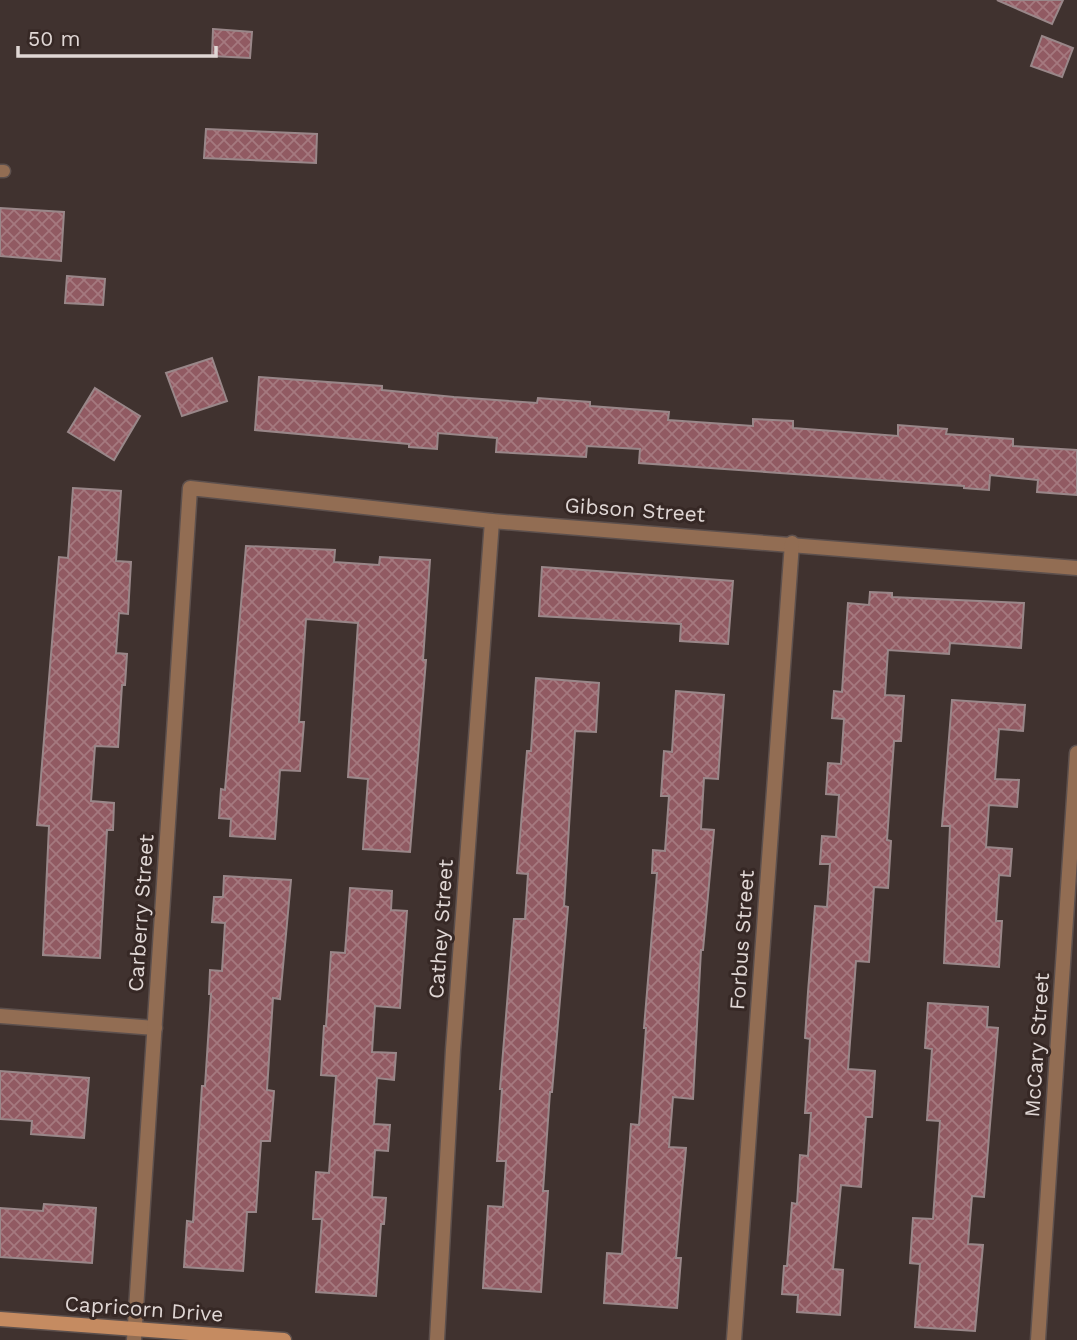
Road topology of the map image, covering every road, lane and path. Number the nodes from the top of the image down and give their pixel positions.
1 (190, 488) joint
2 (492, 521) junction
3 (792, 543) junction
4 (1077, 568) edge
5 (1077, 753) edge
6 (0, 1016) edge
7 (155, 1028) junction
8 (0, 1319) edge
9 (134, 1335) edge
10 (284, 1340) edge
11 (437, 1340) edge
12 (734, 1340) edge
13 (1038, 1340) edge

1 - 2 street, Gibson Street
1 - 7 street, Carberry Street
2 - 3 street, Gibson Street
2 - 11 street, Cathey Street
3 - 4 street, Gibson Street
3 - 12 street, Forbus Street
5 - 13 street, McCary Street
6 - 7 street
7 - 9 street, Carberry Street
8 - 9 street, Capricorn Drive
9 - 10 street, Capricorn Drive

